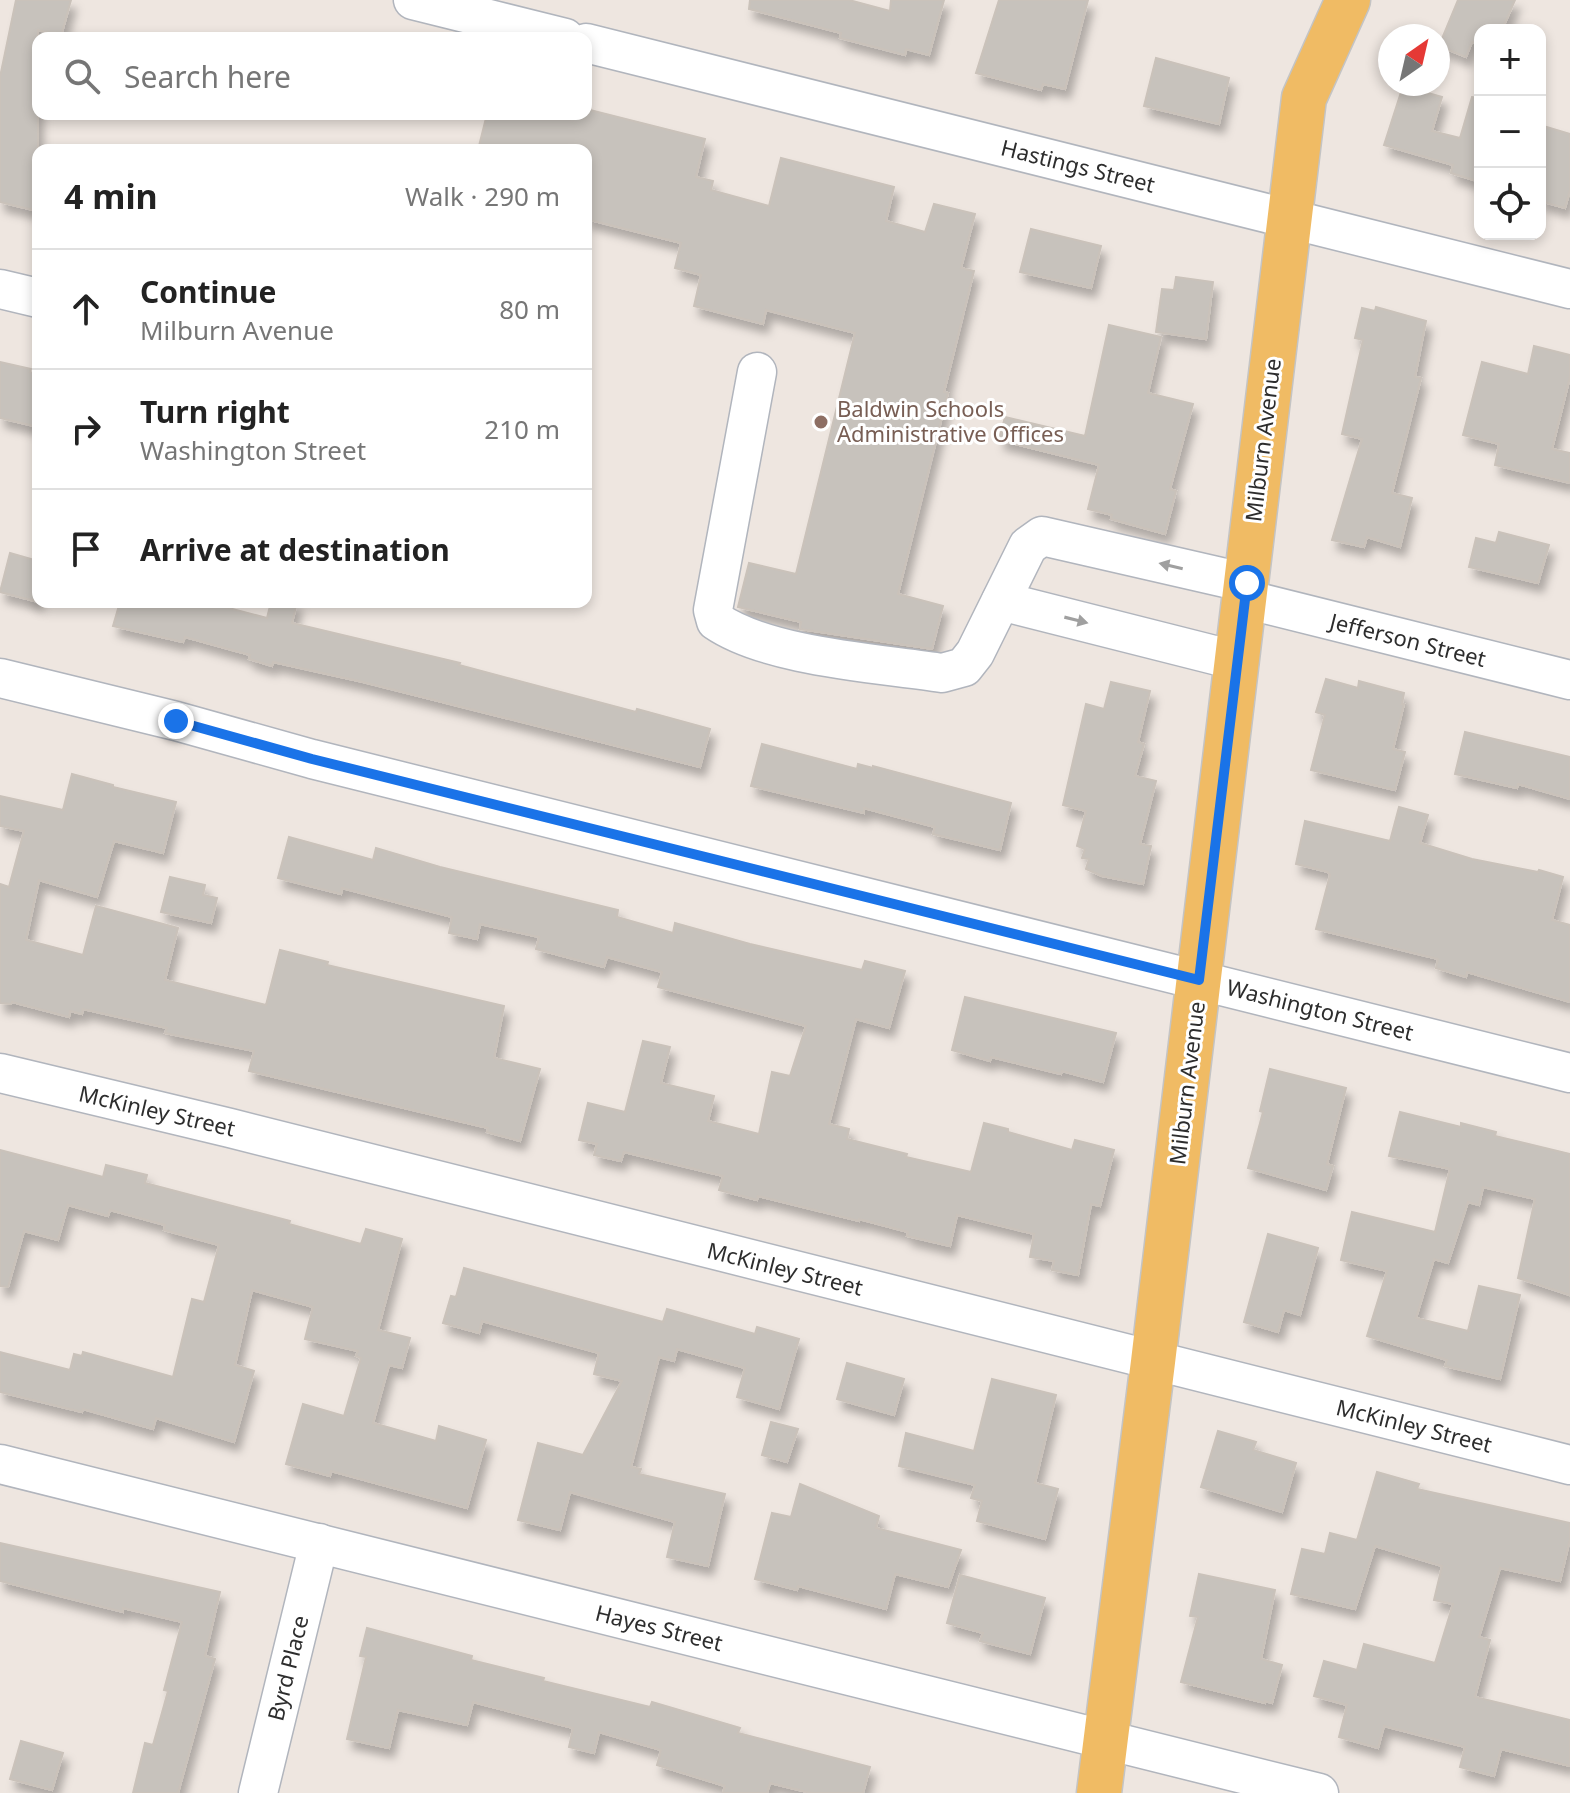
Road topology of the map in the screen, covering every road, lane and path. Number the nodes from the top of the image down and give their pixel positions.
1 (413, 0) edge
2 (1348, 0) edge
3 (541, 32) edge
4 (592, 45) edge
5 (1289, 219) junction
6 (0, 289) edge
7 (1570, 289) edge
8 (32, 297) edge
9 (757, 372) dead end
10 (1246, 591) junction
11 (1001, 601) junction
12 (1238, 661) junction
13 (0, 678) edge
14 (1570, 680) edge
15 (1199, 980) junction
16 (0, 1073) edge
17 (1570, 1073) edge
18 (1153, 1362) junction
19 (0, 1464) edge
20 (1570, 1465) edge
21 (319, 1543) junction
22 (1106, 1740) junction
23 (258, 1793) edge
24 (1099, 1793) edge
25 (1319, 1793) edge

1 - 3 street
2 - 5 main road, Milburn Avenue
4 - 5 street, Hastings Street
5 - 7 street, Hastings Street
5 - 10 main road, Milburn Avenue
6 - 8 street
9 - 11 street
10 -> 11 street, Jefferson Street
10 - 12 main road, Milburn Avenue
10 - 14 street, Jefferson Street
11 -> 12 street
12 - 15 main road, Milburn Avenue
13 - 15 street, Washington Street
15 - 17 street, Washington Street
15 - 18 main road, Milburn Avenue
16 - 18 street, McKinley Street
18 - 20 street, McKinley Street
18 - 22 main road, Milburn Avenue
19 - 21 street, Hayes Street
21 - 22 street, Hayes Street
21 - 23 street, Byrd Place
22 - 24 main road, Milburn Avenue
22 - 25 street, Hayes Street

